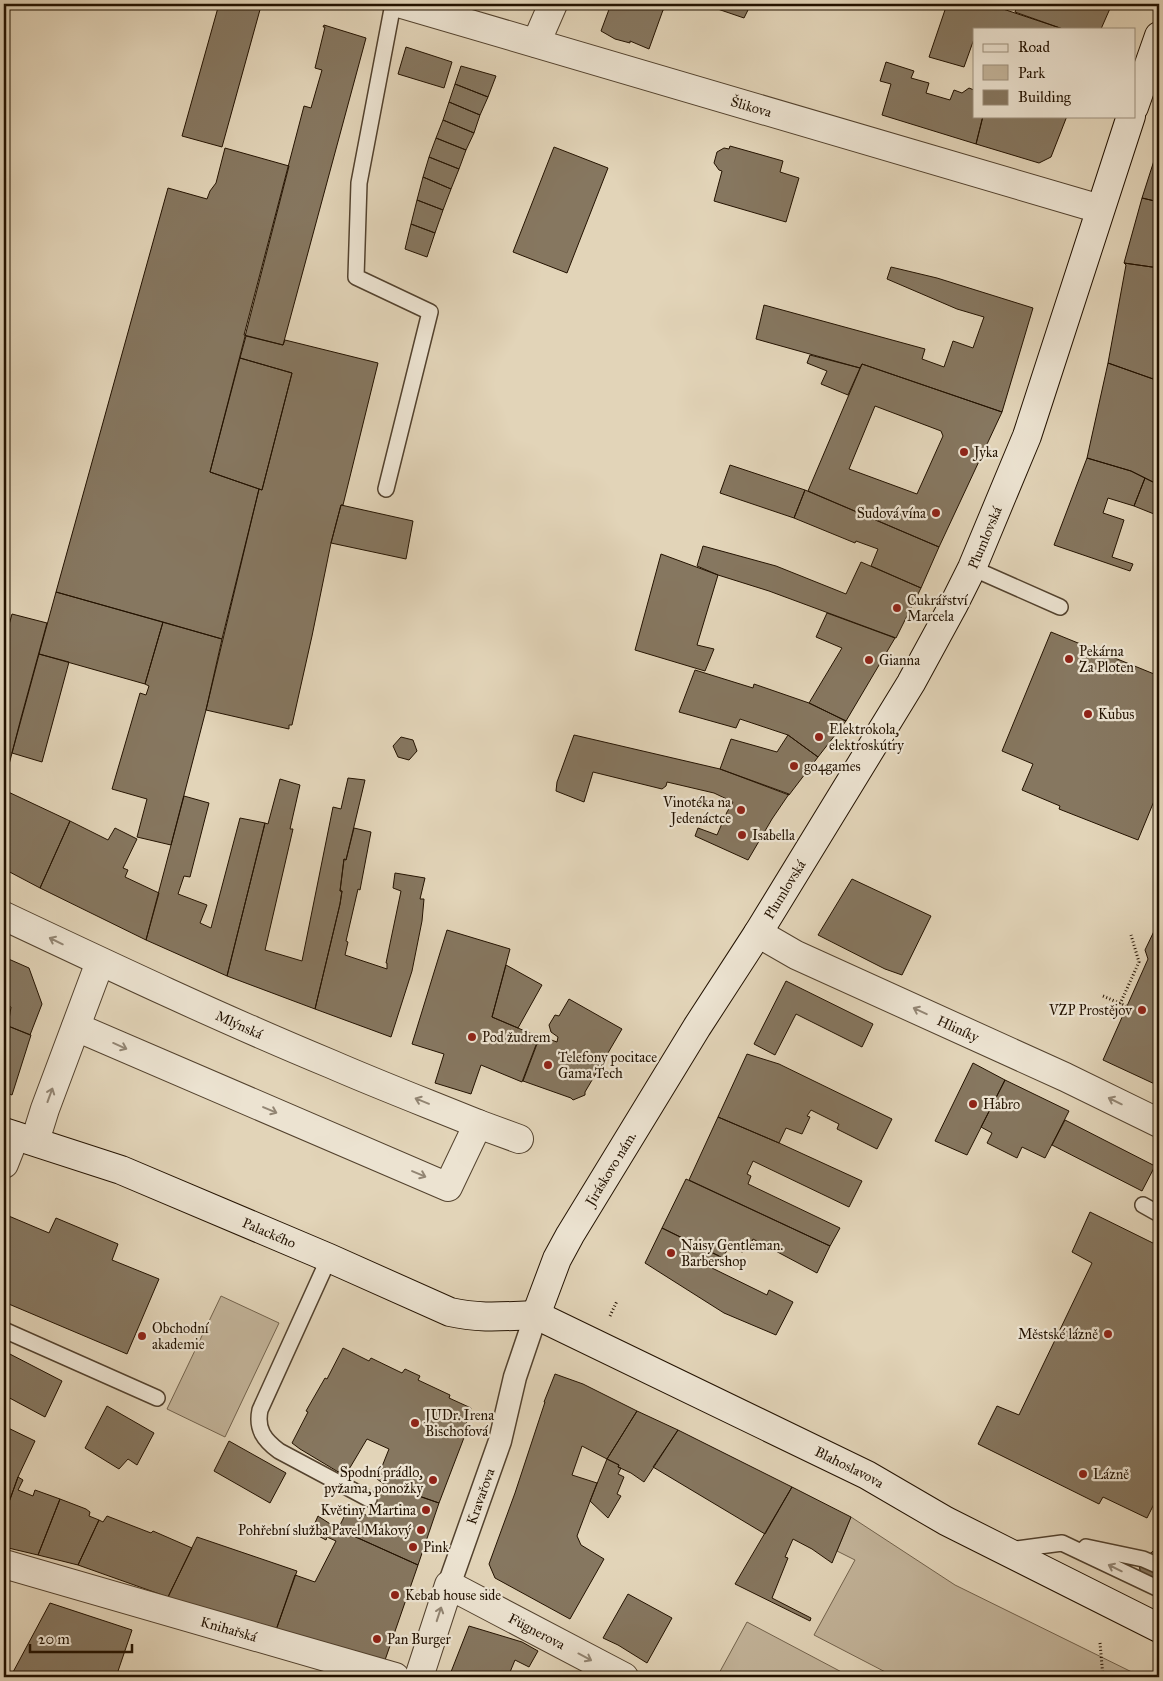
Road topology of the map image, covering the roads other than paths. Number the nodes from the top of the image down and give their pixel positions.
1 (393, 4) edge
2 (402, 4) edge
3 (553, 4) edge
4 (1159, 36) edge
5 (536, 43) junction
6 (1136, 101) edge
7 (1130, 118) edge
8 (1100, 209) junction
9 (386, 489) dead end
10 (972, 568) junction
11 (1060, 607) dead end
12 (4, 916) edge
13 (758, 934) junction
14 (100, 962) junction
15 (76, 1027) junction
16 (697, 1027) joint
17 (1159, 1123) edge
18 (478, 1124) junction
19 (18, 1136) edge
20 (519, 1139) dead end
21 (4, 1164) edge
22 (1142, 1205) dead end
23 (1159, 1214) edge
24 (329, 1258) junction
25 (536, 1315) junction
26 (4, 1330) edge
27 (157, 1398) dead end
28 (369, 1499) dead end
29 (1062, 1543) junction
30 (1007, 1551) junction
31 (4, 1564) edge
32 (1159, 1566) edge
33 (449, 1585) junction
34 (1159, 1589) edge
35 (1159, 1628) edge
36 (395, 1677) edge
37 (419, 1677) edge
38 (624, 1677) edge

1 - 9 lane
2 - 5 street, Šlikova
3 - 5 street
4 - 6 street
5 - 8 street, Šlikova
7 - 8 street, Plumlovská
8 - 10 street, Plumlovská
10 - 11 lane
10 - 13 street, Plumlovská
14 -> 12 street, Mlýnská
13 - 16 street, Plumlovská
17 -> 13 street, Hliníky
14 - 15 street
18 -> 14 street, Mlýnská
15 -> 18 street
19 -> 15 street
16 - 25 street, Jiráskovo nám.
18 - 20 street, Mlýnská
19 - 21 street
19 - 24 street, Palackého
22 - 23 lane
24 - 25 street, Palackého
24 - 28 lane
25 - 30 street, Blahoslavova
25 - 33 street, Kravařova
26 - 27 lane
29 - 30 lane
29 - 32 lane
34 -> 29 lane
30 - 35 street, Blahoslavova
31 - 36 street, Knihařská
37 -> 33 street, Kravařova
33 -> 38 street, Fügnerova

